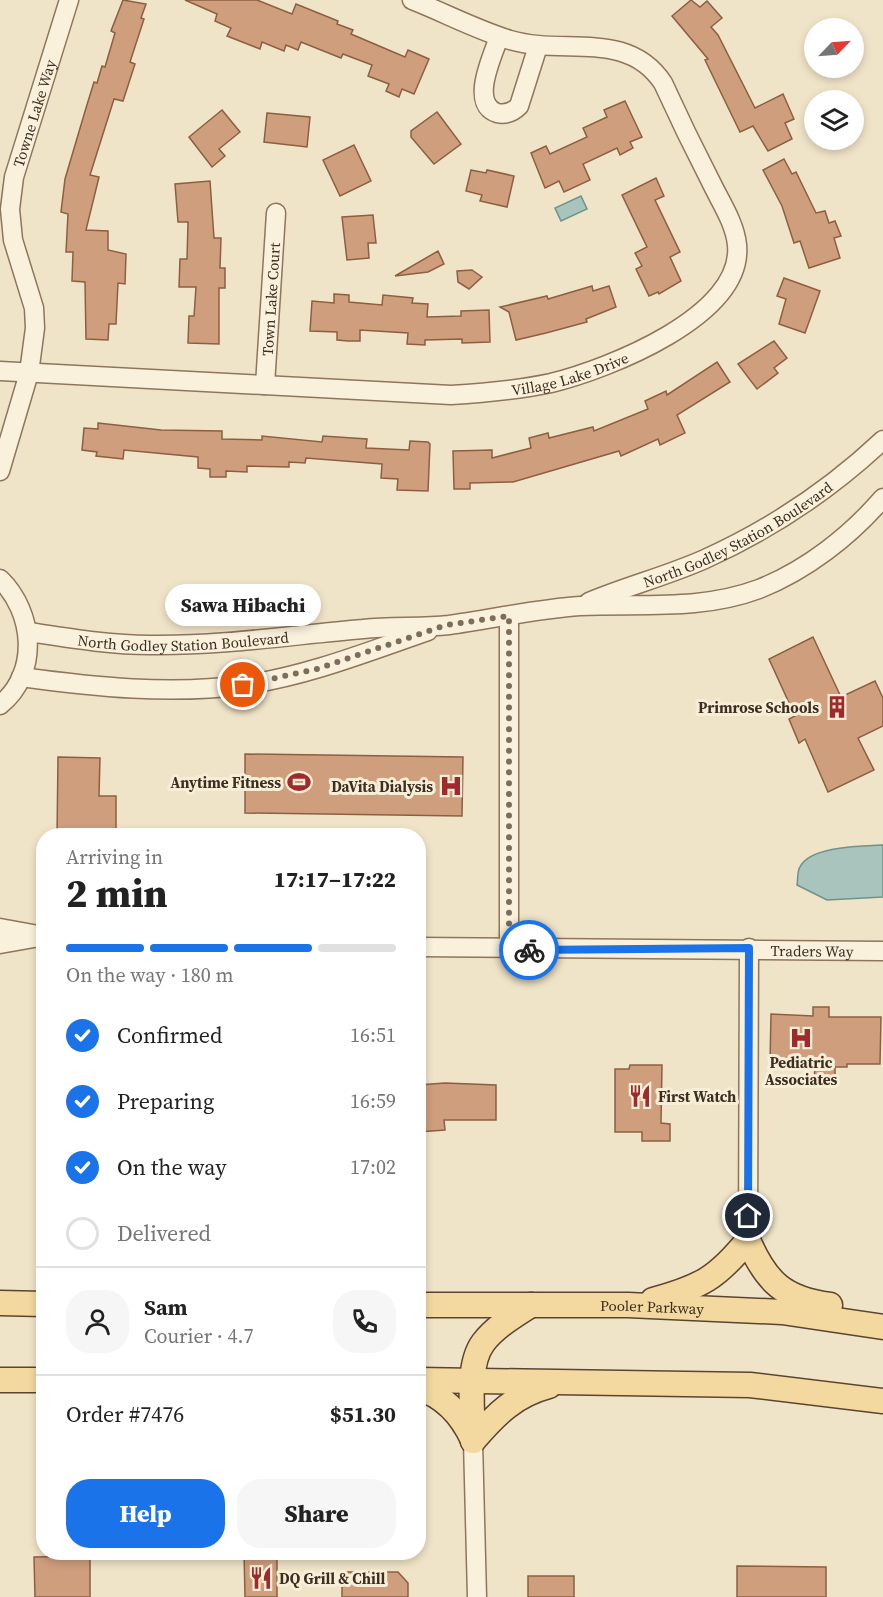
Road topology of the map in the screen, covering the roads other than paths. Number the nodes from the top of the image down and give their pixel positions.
1 (69, 0) edge
2 (412, 0) edge
3 (499, 37) junction
4 (538, 46) junction
5 (276, 213) dead end
6 (0, 371) edge
7 (29, 373) junction
8 (265, 385) junction
9 (883, 440) edge
10 (0, 471) edge
11 (883, 498) edge
12 (0, 579) edge
13 (579, 606) junction
14 (509, 616) junction
15 (446, 625) junction
16 (28, 632) junction
17 (21, 677) junction
18 (0, 705) edge
19 (0, 928) edge
20 (36, 935) edge
21 (36, 937) edge
22 (0, 944) edge
23 (426, 947) edge
24 (749, 948) junction
25 (509, 950) junction
26 (883, 951) edge
27 (748, 1240) junction
28 (0, 1303) edge
29 (36, 1304) edge
30 (426, 1305) edge
31 (531, 1305) junction
32 (628, 1305) junction
33 (883, 1313) edge
34 (883, 1327) edge
35 (0, 1380) edge
36 (36, 1380) edge
37 (426, 1380) edge
38 (472, 1380) junction
39 (569, 1381) junction
40 (426, 1392) edge
41 (883, 1401) edge
42 (473, 1441) junction
43 (477, 1597) edge

1 - 7 street, Towne Lake Way
2 - 3 street, Village Lake Drive
3 - 4 street, Village Lake Drive
3 - 4 street
4 - 8 street, Village Lake Drive
5 - 8 street, Town Lake Court
6 - 7 street, Village Lake Drive
7 - 8 street, Village Lake Drive
7 - 10 street, Towne Lake Way
9 - 13 street, North Godley Station Boulevard
11 - 13 street, North Godley Station Boulevard
12 - 16 street
13 - 14 street, North Godley Station Boulevard
14 - 15 street, North Godley Station Boulevard
14 - 25 street
15 - 16 street, North Godley Station Boulevard
15 - 17 street, North Godley Station Boulevard
16 - 17 street
17 - 18 street
19 - 20 street
21 - 22 street
23 - 25 street, Traders Way
24 - 25 street, Traders Way
24 - 26 street, Traders Way
24 - 27 street
27 - 32 main road
27 - 33 main road
28 - 29 main road
30 - 31 main road, Pooler Parkway
31 - 32 main road, Pooler Parkway
31 - 38 main road
32 - 34 main road, Pooler Parkway
35 - 36 main road
37 - 38 main road
38 - 39 main road
38 - 42 main road
39 - 41 main road
39 - 42 main road
40 - 42 main road
42 - 43 street

